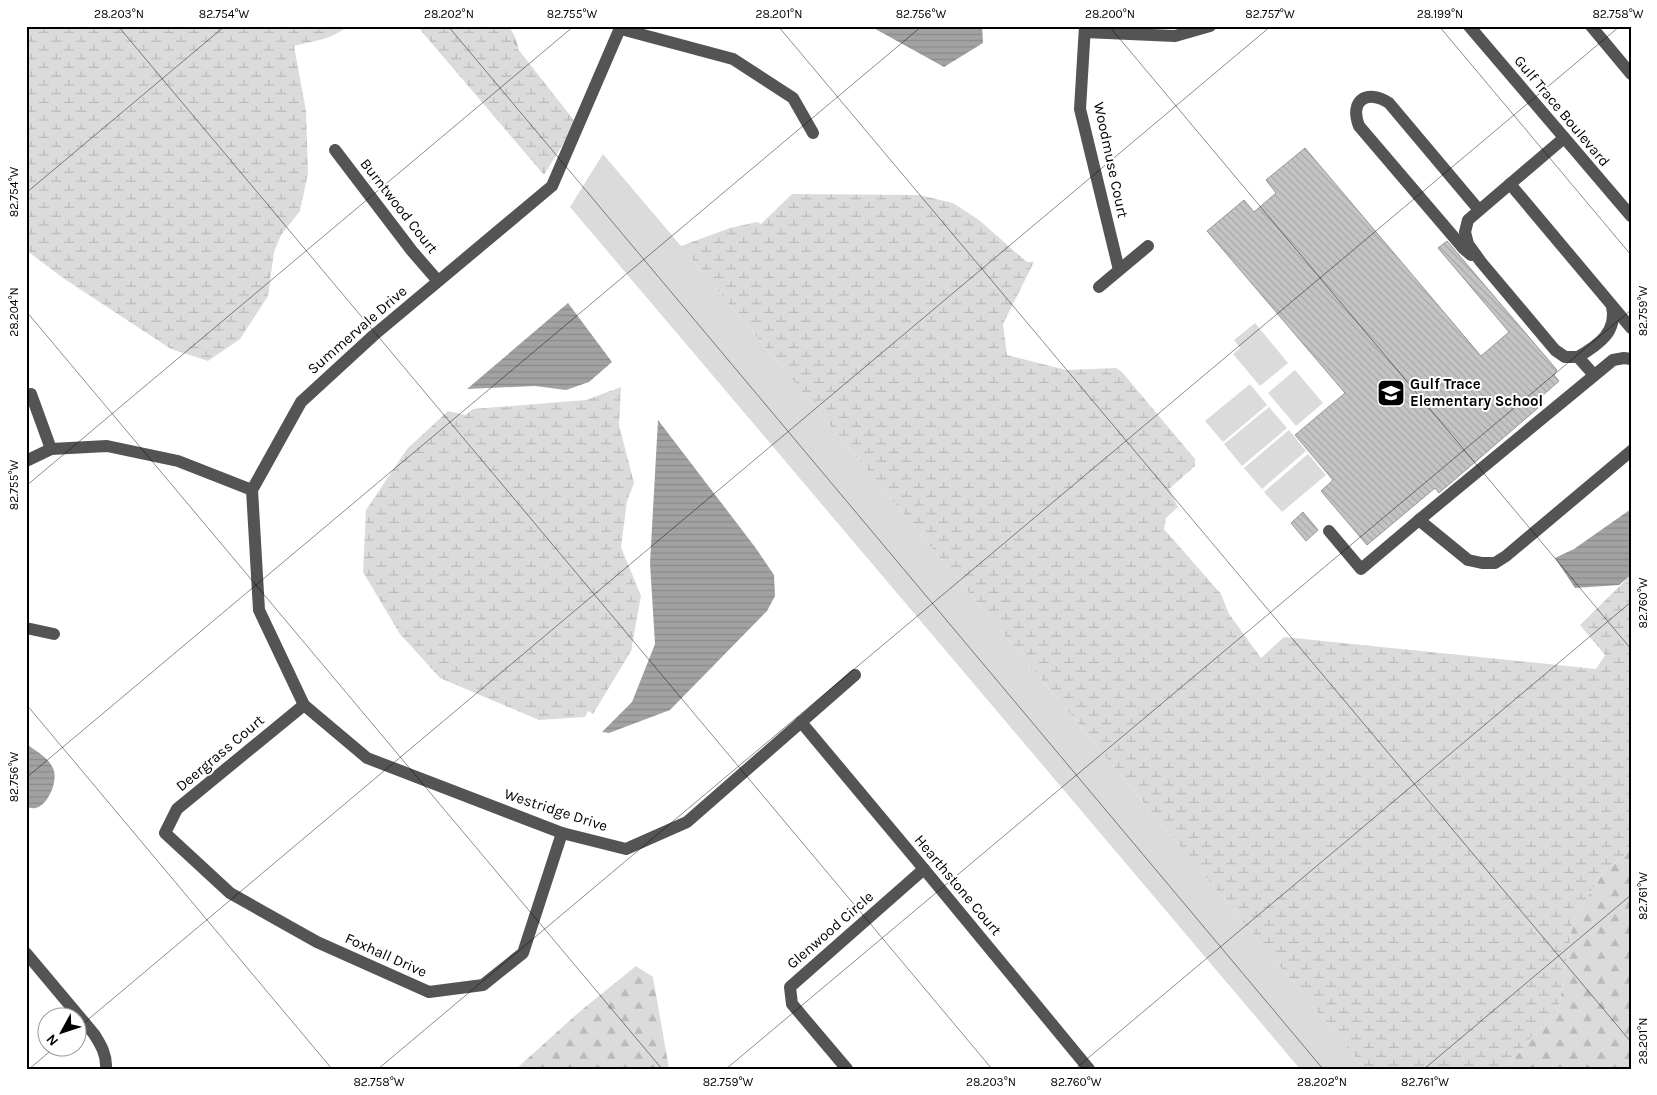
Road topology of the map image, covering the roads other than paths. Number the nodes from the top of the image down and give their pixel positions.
1 (1210, 26) edge
2 (1469, 26) edge
3 (1591, 26) edge
4 (621, 28) edge
5 (1085, 29) edge
6 (1631, 74) edge
7 (813, 134) dead end
8 (1564, 138) junction
9 (335, 150) dead end
10 (1510, 184) junction
11 (1479, 210) junction
12 (1631, 216) edge
13 (1148, 246) dead end
14 (1481, 262) junction
15 (1119, 270) junction
16 (438, 281) junction
17 (1099, 287) dead end
18 (1612, 306) junction
19 (1631, 328) edge
20 (1578, 357) junction
21 (1631, 359) edge
22 (1594, 375) junction
23 (31, 394) dead end
24 (51, 449) junction
25 (1631, 451) edge
26 (26, 461) edge
27 (252, 490) junction
28 (1419, 520) junction
29 (1329, 530) dead end
30 (26, 628) edge
31 (54, 634) dead end
32 (855, 674) dead end
33 (304, 705) junction
34 (801, 722) junction
35 (562, 832) junction
36 (165, 834) joint
37 (924, 869) junction
38 (26, 953) edge
39 (106, 1069) edge
40 (848, 1069) edge
41 (1089, 1069) edge

1 - 5 street
2 - 8 street, Gulf Trace Boulevard
3 - 6 street
4 - 7 street
4 - 16 street, Summervale Drive
5 - 15 street, Woodmuse Court
8 - 10 street
8 - 12 street, Gulf Trace Boulevard
9 - 16 street, Burntwood Court
10 - 11 street
10 - 18 street
11 - 14 street
11 - 14 street
13 - 15 street
14 - 20 street
15 - 17 street
16 - 27 street, Summervale Drive
18 - 19 street
18 - 20 street
20 - 22 street
21 - 22 street
22 - 28 street
23 - 24 street
24 - 26 street
24 - 27 street
25 - 28 street
27 - 33 street
28 - 29 street
30 - 31 street
32 - 34 street, Westridge Drive
33 - 35 street, Westridge Drive
33 - 36 street, Deergrass Court
34 - 35 street, Westridge Drive
34 - 37 street, Hearthstone Court
35 - 36 street, Foxhall Drive
37 - 40 street, Glenwood Circle
37 - 41 street, Hearthstone Court
38 - 39 street

